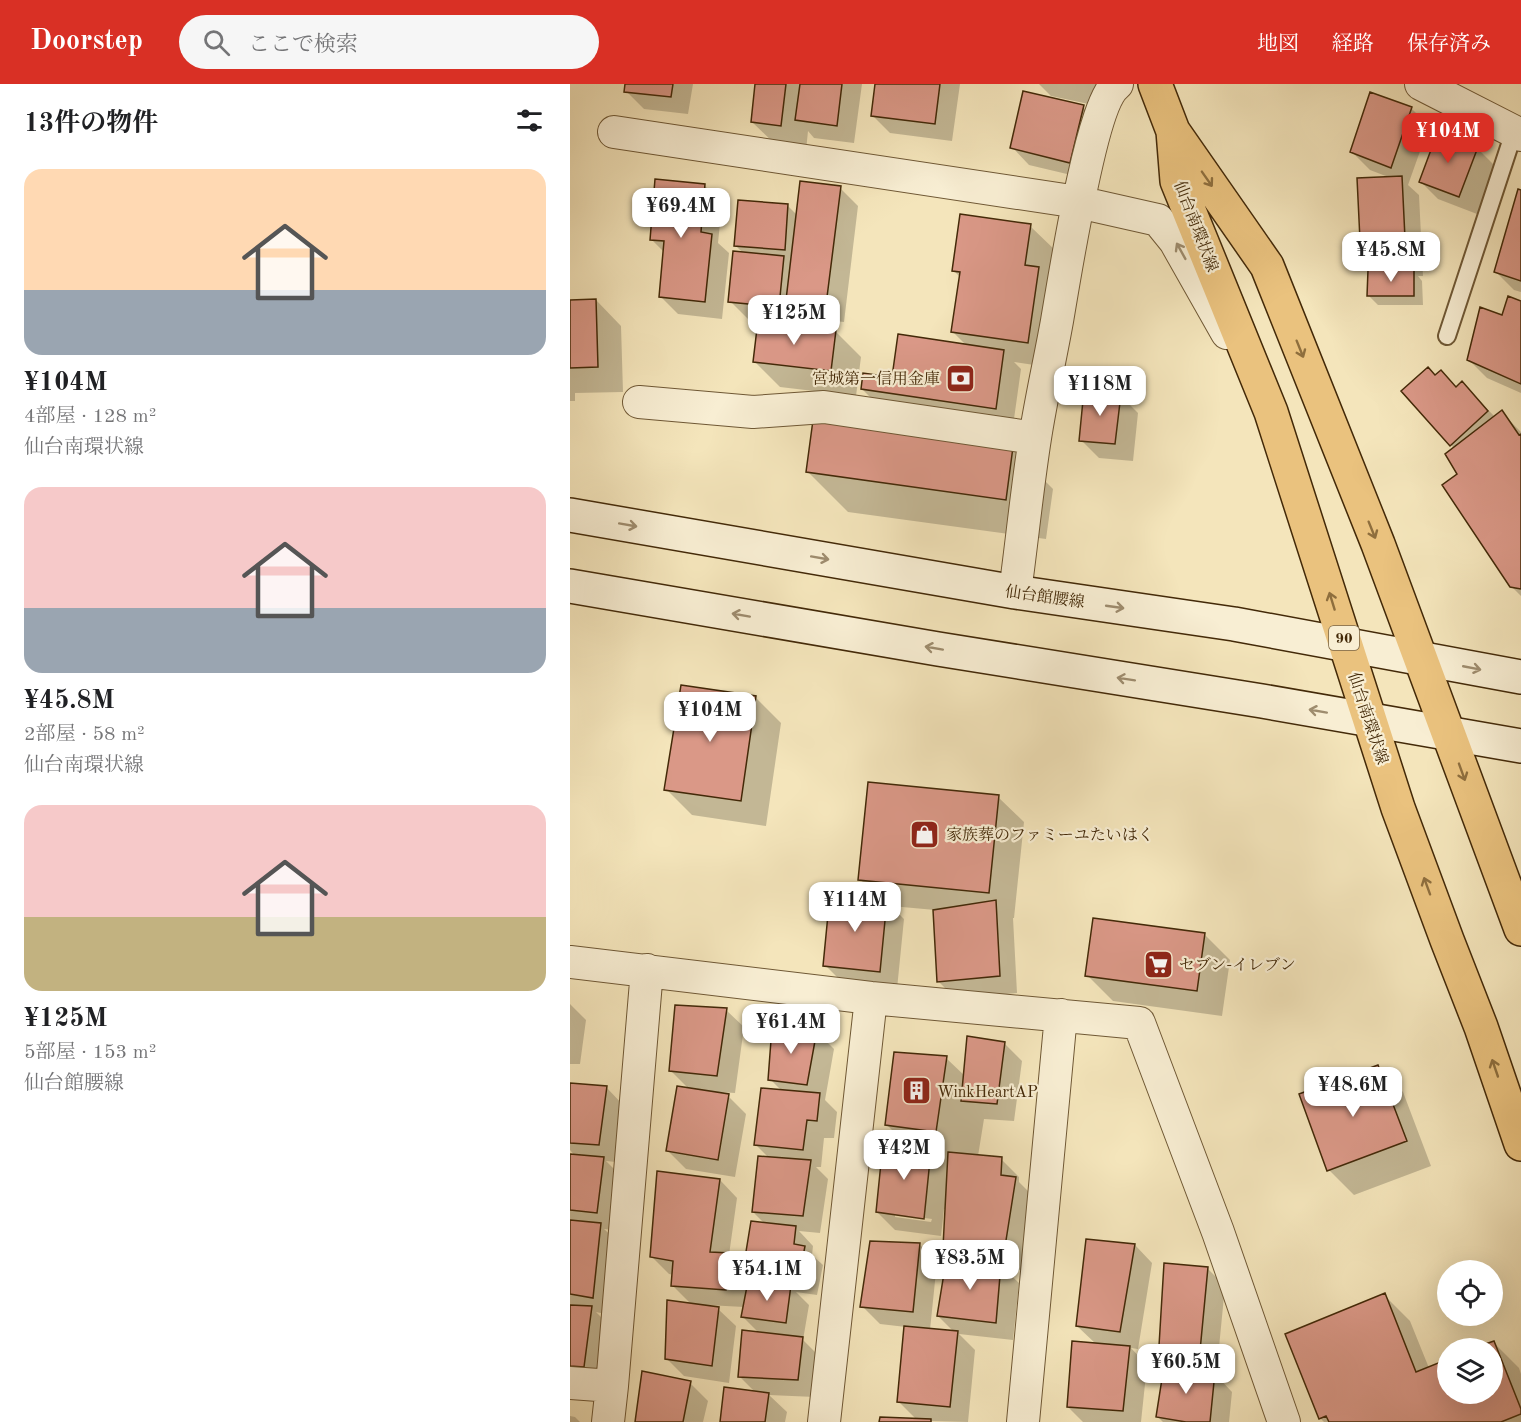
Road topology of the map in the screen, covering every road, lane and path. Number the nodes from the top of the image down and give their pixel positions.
1 (1117, 84) edge
2 (1155, 84) edge
3 (1421, 84) edge
4 (1173, 131) junction
5 (614, 132) dead end
6 (1518, 133) edge
7 (1078, 202) junction
8 (1447, 336) dead end
9 (639, 402) dead end
10 (1271, 412) junction
11 (1035, 438) junction
12 (570, 514) edge
13 (570, 586) edge
14 (1015, 592) junction
15 (1346, 644) junction
16 (1420, 658) junction
17 (1521, 677) edge
18 (1370, 720) junction
19 (1448, 733) junction
20 (1521, 746) edge
21 (1521, 929) edge
22 (570, 962) edge
23 (647, 970) junction
24 (872, 998) junction
25 (1061, 1015) junction
26 (1521, 1144) edge
27 (570, 1383) edge
28 (612, 1386) junction
29 (608, 1422) edge
30 (824, 1422) edge
31 (1023, 1422) edge
32 (1284, 1422) edge

1 - 7 street
2 - 4 main road, 90
3 - 6 street
4 - 10 main road, 仙台南環状線 / 90
4 -> 16 main road, 仙台南環状線 / 90
5 - 7 street
6 - 8 lane
10 -> 7 street
7 - 11 street
9 - 11 street
15 -> 10 main road, 仙台南環状線 / 90
11 - 14 street
12 -> 14 main road, 仙台館腰線
18 -> 13 main road
14 -> 15 main road, 仙台館腰線
15 - 16 main road, 仙台館腰線
15 - 18 main road, 仙台南環状線 / 90
16 -> 17 main road, 仙台館腰線
16 - 19 main road, 仙台南環状線 / 90
18 - 19 main road
26 -> 18 main road, 仙台南環状線 / 90
19 - 20 main road
19 -> 21 main road, 仙台南環状線 / 90
22 - 23 street
23 - 24 street
23 - 28 street
24 - 25 street
24 - 30 street
25 - 31 street
25 - 32 street
27 - 28 street
28 - 29 street

